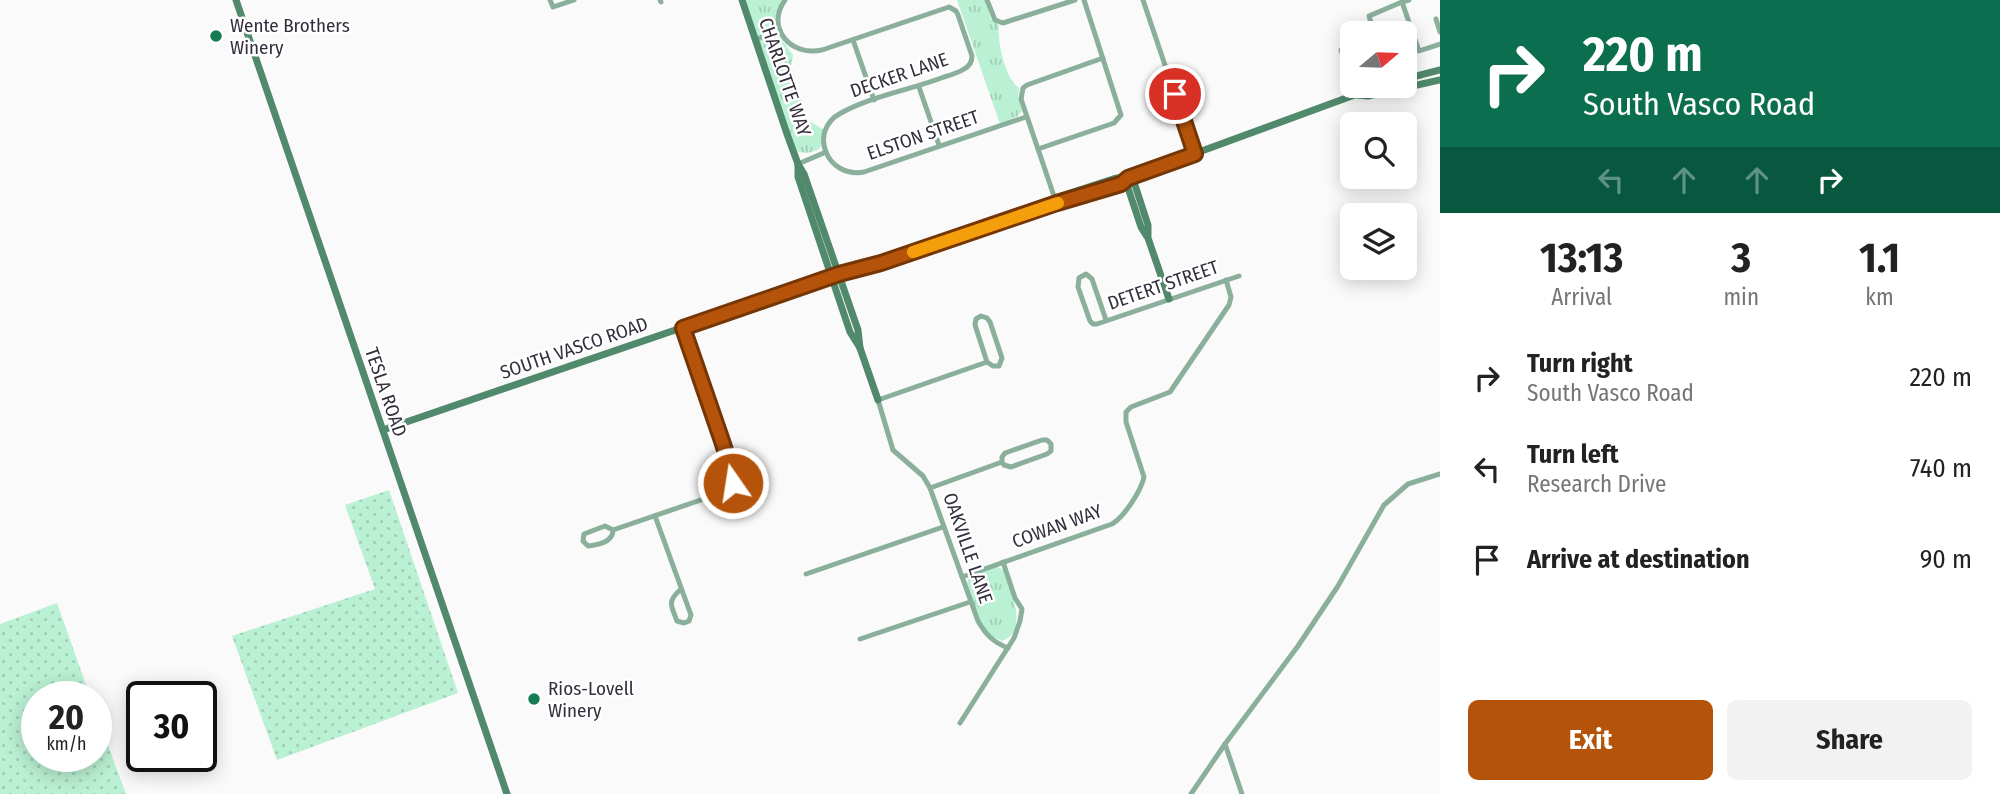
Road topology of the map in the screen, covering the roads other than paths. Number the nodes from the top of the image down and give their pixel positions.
1 (236, 0) edge
2 (550, 0) edge
3 (574, 0) edge
4 (742, 0) edge
5 (785, 0) edge
6 (987, 0) edge
7 (1075, 0) edge
8 (1083, 0) edge
9 (1143, 0) edge
10 (1405, 1) edge
11 (1436, 19) dead end
12 (1370, 21) edge
13 (780, 30) junction
14 (1440, 32) edge
15 (755, 40) junction
16 (853, 40) junction
17 (1440, 44) edge
18 (1103, 58) junction
19 (1440, 70) edge
20 (1418, 76) edge
21 (1440, 80) edge
22 (1418, 85) edge
23 (919, 87) junction
24 (1348, 98) edge
25 (874, 100) junction
26 (1026, 117) junction
27 (939, 145) junction
28 (1038, 149) junction
29 (825, 152) junction
30 (1195, 154) junction
31 (798, 164) junction
32 (1128, 180) junction
33 (1056, 200) junction
34 (1239, 275) dead end
35 (836, 276) junction
36 (1226, 280) junction
37 (1169, 299) junction
38 (1106, 320) junction
39 (683, 328) junction
40 (988, 362) junction
41 (878, 400) junction
42 (383, 430) junction
43 (1002, 462) junction
44 (1440, 474) edge
45 (930, 488) junction
46 (655, 516) junction
47 (943, 527) junction
48 (613, 530) junction
49 (1003, 562) junction
50 (806, 574) dead end
51 (962, 577) junction
52 (680, 590) junction
53 (970, 602) junction
54 (860, 639) dead end
55 (1008, 648) junction
56 (960, 723) dead end
57 (1225, 744) junction
58 (507, 794) edge
59 (1191, 794) edge
60 (1242, 794) edge

1 - 42 main road, TESLA ROAD
2 - 3 street
4 - 15 main road, CHARLOTTE WAY
5 - 13 street
6 - 7 street
8 - 18 street
9 - 30 street
10 - 12 street
10 - 17 street
11 - 14 street
13 - 15 street
13 - 16 street, DECKER LANE
15 - 31 main road, CHARLOTTE WAY
16 - 23 street, DECKER LANE
16 - 25 street
18 - 26 street
18 - 28 street
19 - 20 main road
21 - 22 main road, SOUTH VASCO ROAD
23 - 25 street, DECKER LANE
23 - 27 street
24 - 30 main road, SOUTH VASCO ROAD
25 - 29 street, DECKER LANE
26 - 27 street, ELSTON STREET
26 - 28 street
27 - 29 street, ELSTON STREET
28 - 33 street
29 - 31 street
30 - 32 main road, SOUTH VASCO ROAD
31 - 35 main road, CHARLOTTE WAY
32 - 33 main road, SOUTH VASCO ROAD
32 - 37 main road
33 - 35 main road, SOUTH VASCO ROAD
34 - 36 street, DETERT STREET
35 - 39 main road, SOUTH VASCO ROAD
35 - 41 main road, OAKVILLE LANE
36 - 37 street, DETERT STREET
36 - 49 street, COWAN WAY
37 - 38 street, DETERT STREET
38 - 38 street, DETERT STREET
39 - 42 main road, SOUTH VASCO ROAD
39 - 46 street
40 - 40 street
40 - 41 street
41 - 45 street, OAKVILLE LANE
42 - 58 main road, TESLA ROAD
43 - 43 street
43 - 45 street
44 - 57 street
45 - 47 street, OAKVILLE LANE
46 - 48 street
46 - 52 street
47 - 50 street
47 - 51 street, OAKVILLE LANE
48 - 48 street
49 - 51 street, COWAN WAY
49 - 55 street
51 - 53 street, OAKVILLE LANE
52 - 52 street
53 - 54 street
53 - 55 street, OAKVILLE LANE
55 - 56 street
57 - 59 street
57 - 60 street

